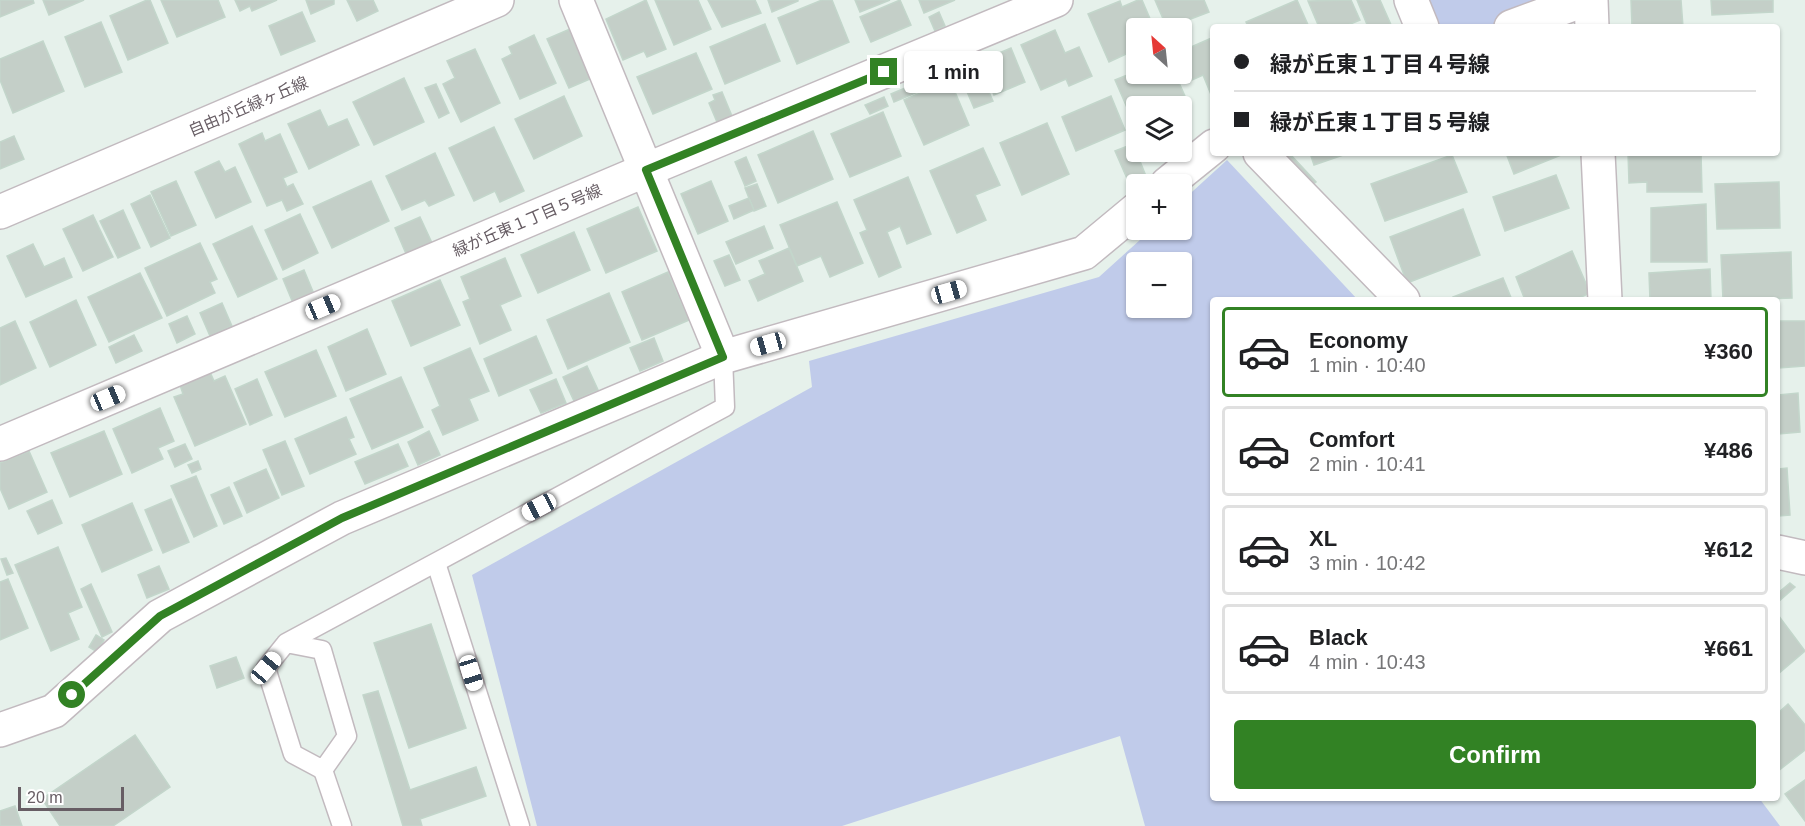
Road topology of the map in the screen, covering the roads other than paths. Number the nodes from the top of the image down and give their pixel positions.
1 (497, 0) edge
2 (576, 0) edge
3 (1056, 0) edge
4 (1411, 0) edge
5 (1584, 0) edge
6 (1591, 0) edge
7 (1421, 24) edge
8 (1519, 24) edge
9 (1592, 24) edge
10 (1210, 149) edge
11 (1263, 156) edge
12 (1598, 156) edge
13 (646, 170) junction
14 (1179, 174) edge
15 (0, 212) edge
16 (1126, 218) edge
17 (1400, 297) edge
18 (1605, 297) edge
19 (723, 357) junction
20 (0, 444) edge
21 (1780, 552) edge
22 (1805, 558) edge
23 (436, 563) junction
24 (286, 643) junction
25 (0, 730) edge
26 (323, 770) junction
27 (342, 826) edge
28 (520, 826) edge

1 - 15 street, 自由が丘緑ヶ丘線
2 - 13 street
3 - 13 street, 緑が丘東１丁目５号線
4 - 7 street
5 - 8 street
6 - 9 street
10 - 14 street
11 - 17 street
12 - 18 street
13 - 19 street
13 - 20 street, 緑が丘東１丁目５号線
16 - 19 street
19 - 23 lane
19 - 25 street
21 - 22 street
23 - 24 lane
23 - 28 lane
24 - 26 lane
24 - 26 lane
26 - 27 lane

